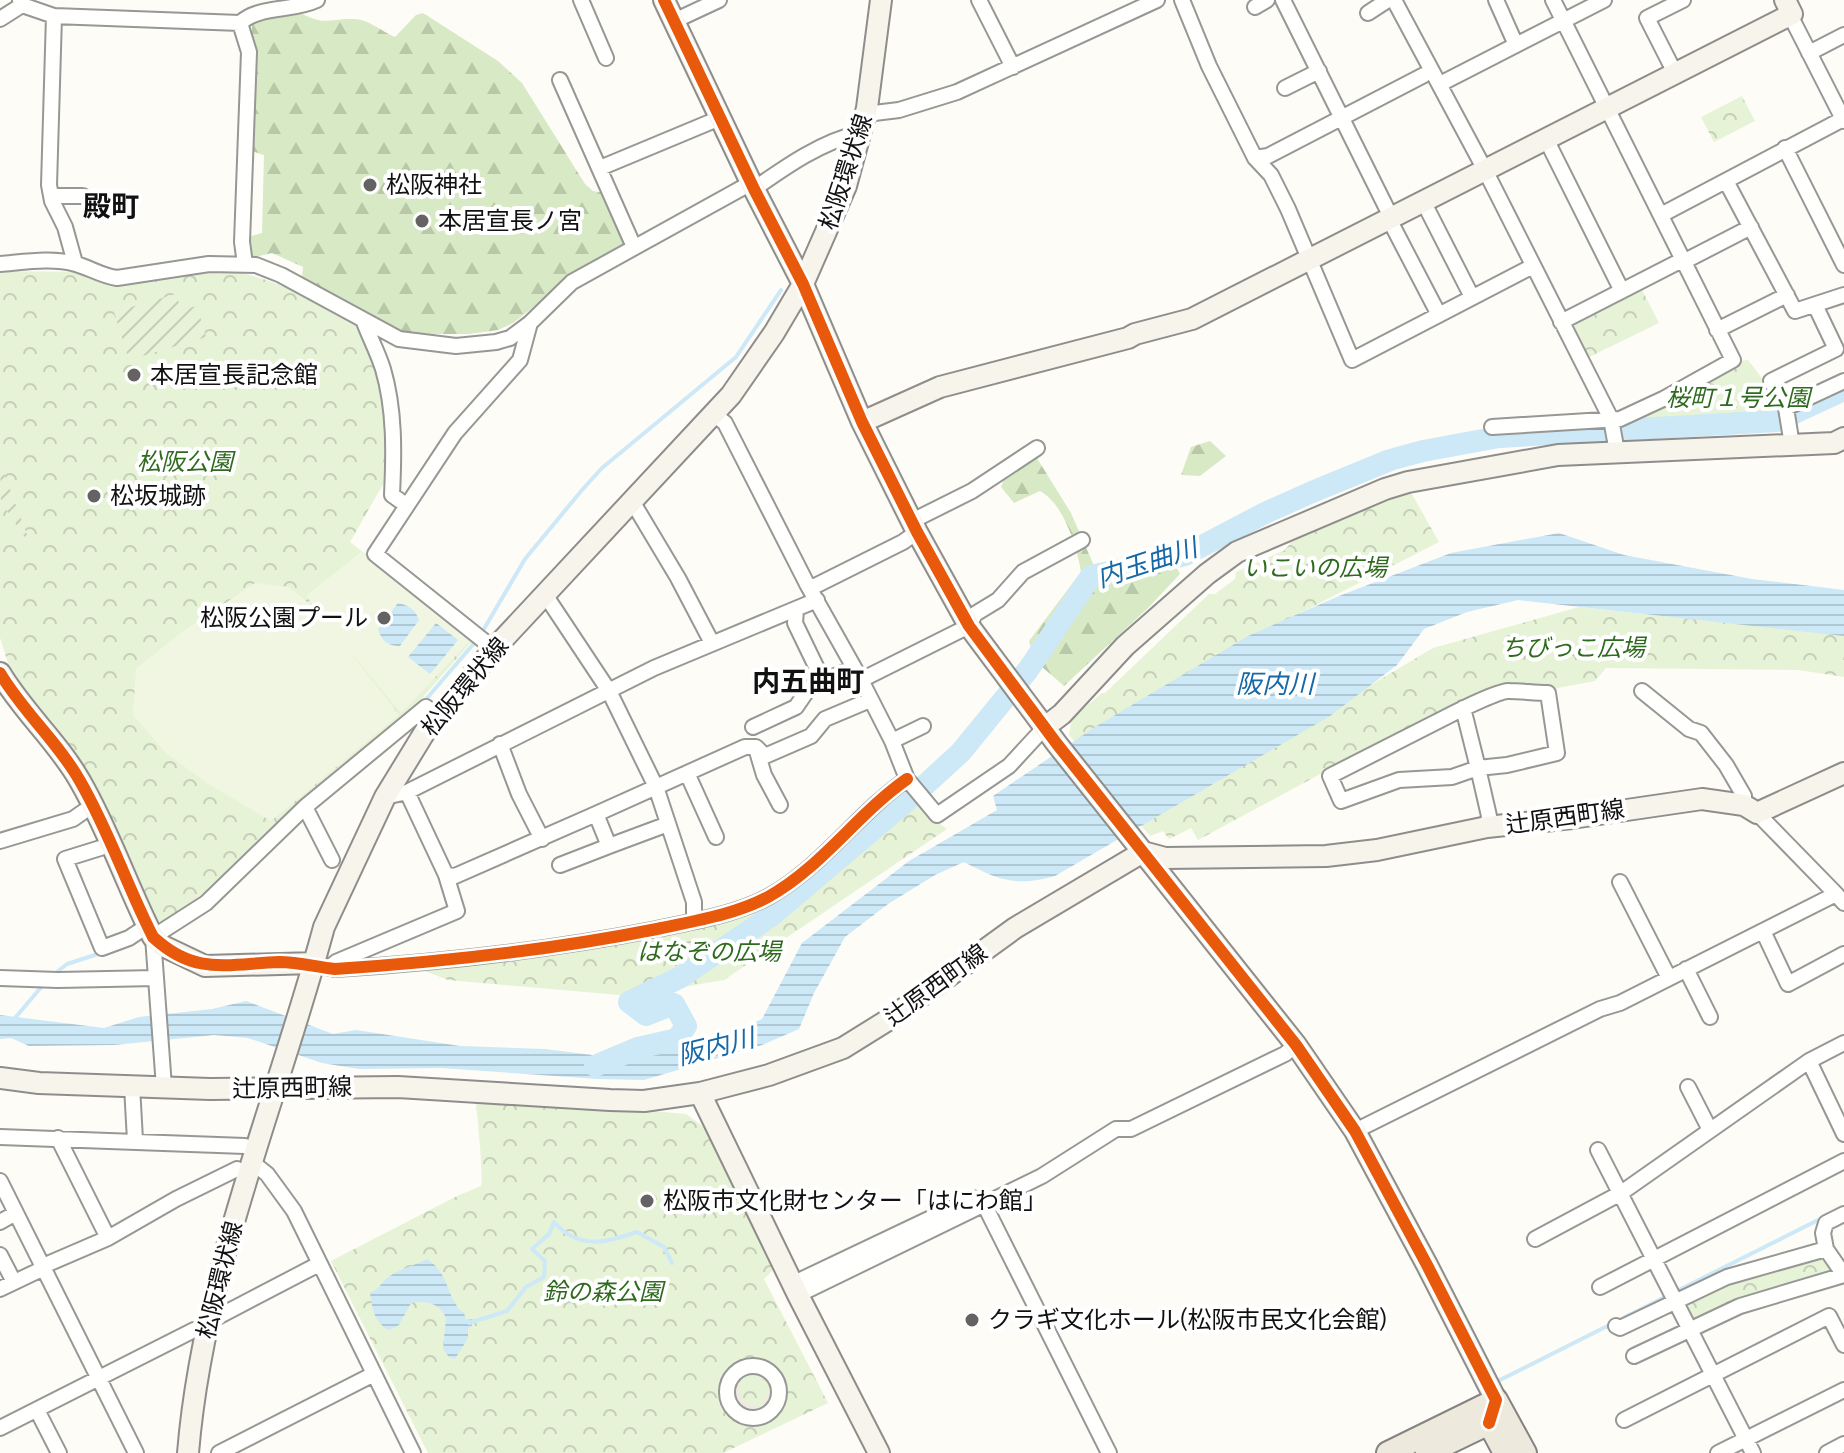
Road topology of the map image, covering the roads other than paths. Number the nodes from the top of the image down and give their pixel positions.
1 (317, 0) edge
2 (581, 0) edge
3 (664, 0) edge
4 (719, 0) edge
5 (881, 0) edge
6 (979, 0) edge
7 (1157, 0) edge
8 (1182, 0) edge
9 (1283, 0) edge
10 (1388, 0) edge
11 (1394, 0) edge
12 (1496, 0) edge
13 (1553, 0) edge
14 (1604, 0) edge
15 (1683, 0) edge
16 (21, 2) edge
17 (1138, 4) edge
18 (1787, 8) edge
19 (1368, 13) dead end
20 (54, 16) junction
21 (0, 19) edge
22 (674, 21) junction
23 (1563, 21) junction
24 (240, 23) junction
25 (1844, 35) edge
26 (1516, 45) junction
27 (1809, 53) junction
28 (606, 58) dead end
29 (1013, 67) junction
30 (1319, 71) junction
31 (1424, 75) dead end
32 (1676, 75) junction
33 (560, 80) dead end
34 (1440, 84) junction
35 (1285, 88) dead end
36 (1607, 110) junction
37 (1842, 115) edge
38 (720, 118) junction
39 (1342, 118) junction
40 (864, 123) junction
41 (1546, 139) junction
42 (1785, 148) junction
43 (1255, 158) junction
44 (600, 168) junction
45 (1485, 170) junction
46 (1726, 181) junction
47 (753, 186) junction
48 (51, 196) junction
49 (83, 196) dead end
50 (1423, 201) junction
51 (1661, 215) junction
52 (1390, 218) junction
53 (1751, 227) junction
54 (634, 247) junction
55 (1310, 259) junction
56 (1684, 260) junction
57 (75, 263) junction
58 (0, 264) edge
59 (245, 264) junction
60 (1844, 265) edge
61 (1533, 266) junction
62 (803, 284) junction
63 (1622, 291) junction
64 (1787, 295) junction
65 (1844, 295) edge
66 (1472, 297) junction
67 (1815, 305) junction
68 (1439, 315) junction
69 (364, 322) junction
70 (1561, 322) junction
71 (530, 323) junction
72 (1717, 330) junction
73 (1844, 381) edge
74 (714, 414) junction
75 (1786, 414) junction
76 (1611, 419) junction
77 (862, 422) junction
78 (1492, 427) dead end
79 (1844, 438) edge
80 (1615, 445) junction
81 (1792, 445) junction
82 (1037, 448) dead end
83 (632, 501) junction
84 (406, 505) junction
85 (914, 526) junction
86 (1082, 540) dead end
87 (814, 594) junction
88 (546, 596) junction
89 (796, 610) junction
90 (969, 626) junction
91 (712, 643) junction
92 (494, 649) junction
93 (847, 671) dead end
94 (0, 673) edge
95 (861, 680) junction
96 (823, 681) junction
97 (609, 691) junction
98 (1642, 691) dead end
99 (870, 700) junction
100 (1463, 708) junction
101 (438, 717) junction
102 (923, 726) dead end
103 (753, 727) dead end
104 (1051, 736) junction
105 (892, 741) junction
106 (500, 744) junction
107 (756, 747) junction
108 (1478, 768) junction
109 (687, 773) junction
110 (1844, 773) edge
111 (910, 783) junction
112 (656, 787) junction
113 (407, 792) junction
114 (385, 797) junction
115 (93, 805) junction
116 (780, 805) dead end
117 (305, 807) junction
118 (1750, 809) junction
119 (596, 814) junction
120 (668, 824) junction
121 (1487, 827) junction
122 (716, 837) dead end
123 (542, 839) junction
124 (0, 841) edge
125 (110, 845) junction
126 (609, 846) junction
127 (1143, 852) junction
128 (332, 860) dead end
129 (560, 865) dead end
130 (446, 875) junction
131 (1620, 882) dead end
132 (1842, 900) edge
133 (694, 921) junction
134 (150, 931) junction
135 (1763, 931) junction
136 (1844, 954) edge
137 (318, 969) junction
138 (1686, 969) junction
139 (0, 978) edge
140 (1669, 978) junction
141 (156, 979) junction
142 (1710, 1017) dead end
143 (1844, 1043) edge
144 (1296, 1045) junction
145 (1809, 1061) junction
146 (0, 1078) edge
147 (277, 1081) junction
148 (163, 1082) junction
149 (132, 1086) junction
150 (1688, 1087) dead end
151 (700, 1093) junction
152 (1710, 1130) junction
153 (1355, 1131) junction
154 (1844, 1134) edge
155 (0, 1137) edge
156 (58, 1138) junction
157 (135, 1140) junction
158 (1598, 1150) dead end
159 (245, 1159) junction
160 (1844, 1161) edge
161 (0, 1181) edge
162 (1621, 1193) junction
163 (979, 1201) junction
164 (16, 1213) junction
165 (1844, 1214) edge
166 (0, 1222) edge
167 (108, 1238) junction
168 (1535, 1239) dead end
169 (1826, 1249) junction
170 (0, 1255) edge
171 (1654, 1258) junction
172 (319, 1264) junction
173 (44, 1267) junction
174 (1844, 1275) edge
175 (7, 1286) edge
176 (1600, 1287) dead end
177 (795, 1290) junction
178 (1672, 1296) junction
179 (1837, 1316) edge
180 (201, 1326) junction
181 (1616, 1326) dead end
182 (1689, 1329) junction
183 (1844, 1345) edge
184 (1634, 1356) dead end
185 (374, 1374) junction
186 (1712, 1374) junction
187 (99, 1377) junction
188 (1844, 1390) edge
189 (1496, 1400) junction
190 (37, 1410) junction
191 (1624, 1420) dead end
192 (1489, 1423) junction
193 (0, 1428) edge
194 (1745, 1439) junction
195 (1844, 1444) edge
196 (59, 1453) edge
197 (136, 1453) edge
198 (188, 1453) edge
199 (219, 1453) edge
200 (413, 1453) edge
201 (879, 1453) edge
202 (1109, 1453) edge
203 (1388, 1453) edge
204 (1427, 1453) edge
205 (1505, 1453) edge
206 (1525, 1453) edge
207 (1718, 1453) edge
208 (1753, 1453) edge
209 (1827, 1453) edge

1 - 24 street
2 - 28 street
3 - 22 street
4 - 22 street
5 - 40 street, 松阪環状線
6 - 29 street
7 - 17 street
8 - 43 street
9 - 30 street
10 - 19 street
11 - 34 street
12 - 26 street
13 - 23 street
14 - 23 street
15 - 32 street
16 - 20 street
16 - 21 street
17 - 29 street
18 - 27 street
18 - 32 street
20 - 24 street
20 - 48 street
22 - 38 street
23 - 26 street
23 - 36 street
24 - 59 street
25 - 27 street
26 - 34 street
27 - 37 street
29 - 40 street
30 - 35 street
30 - 39 street
31 - 39 street
32 - 36 street
33 - 44 street
34 - 45 street
36 - 41 street
36 - 51 street
37 - 42 street
38 - 44 street
38 - 47 street
39 - 43 street
39 - 52 street
40 - 47 street
40 - 62 street, 松阪環状線
41 - 45 street
41 - 63 street
42 - 46 street
42 - 60 street
43 - 55 street
44 - 54 street
45 - 50 street
45 - 61 street
46 - 51 street
46 - 53 street
47 - 54 street
47 - 62 street
48 - 49 street
48 - 57 street
50 - 52 street
50 - 66 street
51 - 56 street
52 - 55 street
52 - 68 street
53 - 56 street
53 - 64 street
54 - 71 street
55 - 68 street
55 - 77 street
56 - 63 street
56 - 72 street
57 - 58 street
57 - 59 street
59 - 69 street
61 - 66 street
61 - 70 street
62 - 74 street, 松阪環状線
62 - 77 street
63 - 70 street
64 - 67 street
64 - 72 street
65 - 67 street
66 - 68 street
67 - 75 street
69 - 71 street
69 - 84 street
70 - 76 street
71 - 84 street
72 - 76 street
73 - 75 street
74 - 83 street, 松阪環状線
74 - 87 street
75 - 81 street
76 - 78 street
76 - 80 street
77 - 85 street
79 - 81 street
80 - 81 street
80 - 104 street
82 - 85 street
83 - 88 street, 松阪環状線
83 - 91 street
84 - 92 street
85 - 87 street
85 - 90 street
86 - 90 street
87 - 89 street
87 - 95 street
88 - 92 street, 松阪環状線
88 - 97 street
89 - 91 street
89 - 96 street
90 - 95 street
90 - 104 street
91 - 97 street
92 - 101 street, 松阪環状線
93 - 96 street
94 - 115 street
95 - 99 street
96 - 103 street
97 - 106 street
97 - 112 street
98 - 118 street
99 - 105 street
99 - 107 street
100 - 108 street
100 - 108 street
100 - 108 street
101 - 114 street, 松阪環状線
101 - 117 street
102 - 105 street
104 - 111 street
104 - 127 street
105 - 111 street
106 - 113 street
106 - 123 street
107 - 109 street
107 - 116 street
108 - 121 street
109 - 112 street
109 - 122 street
110 - 118 street
111 - 133 street
112 - 119 street
112 - 120 street
113 - 114 street
113 - 130 street
114 - 137 street, 松阪環状線
115 - 124 street
115 - 125 street
117 - 128 street
117 - 134 street
118 - 121 street, 辻原西町線
118 - 132 street
119 - 123 street
119 - 126 street
120 - 126 street
120 - 133 street
121 - 127 street, 辻原西町線
123 - 130 street
125 - 134 street
125 - 134 street
126 - 129 street
127 - 144 street
127 - 151 street, 辻原西町線
130 - 137 street
131 - 140 street
132 - 135 street
133 - 137 street
134 - 137 street
134 - 141 street
135 - 136 street
135 - 138 street
137 - 147 street, 松阪環状線
138 - 140 street
138 - 142 street
139 - 141 street
140 - 153 street
141 - 148 street
143 - 145 street
144 - 153 street
144 - 163 street
145 - 152 street
145 - 154 street
146 - 149 street, 辻原西町線
147 - 148 street, 辻原西町線
147 - 151 street, 辻原西町線
147 - 159 street, 松阪環状線
148 - 149 street, 辻原西町線
149 - 157 street
150 - 152 street
151 - 177 street
152 - 162 street
153 - 189 street
155 - 156 street
156 - 157 street
156 - 167 street
157 - 159 street
158 - 162 street
159 - 167 street
159 - 172 street
159 - 180 street, 松阪環状線
160 - 171 street
161 - 164 street
162 - 168 street
162 - 171 street
163 - 177 street
163 - 202 street
164 - 166 street
164 - 173 street
165 - 169 street
167 - 173 street
169 - 174 street
169 - 178 street
170 - 175 street
171 - 176 street
171 - 178 street
172 - 180 street
172 - 185 street
173 - 175 street
173 - 187 street
174 - 182 street
177 - 201 street
178 - 181 street
178 - 182 street
179 - 183 street
179 - 186 street
180 - 187 street
180 - 198 street, 松阪環状線
182 - 184 street
182 - 186 street
185 - 199 street
185 - 200 street
186 - 191 street
186 - 194 street
187 - 190 street
187 - 197 street
188 - 194 street
189 - 192 street
189 - 203 main road
189 - 206 main road
190 - 193 street
190 - 196 street
192 - 204 main road
192 - 205 main road
194 - 207 street
194 - 208 street
195 - 209 street

